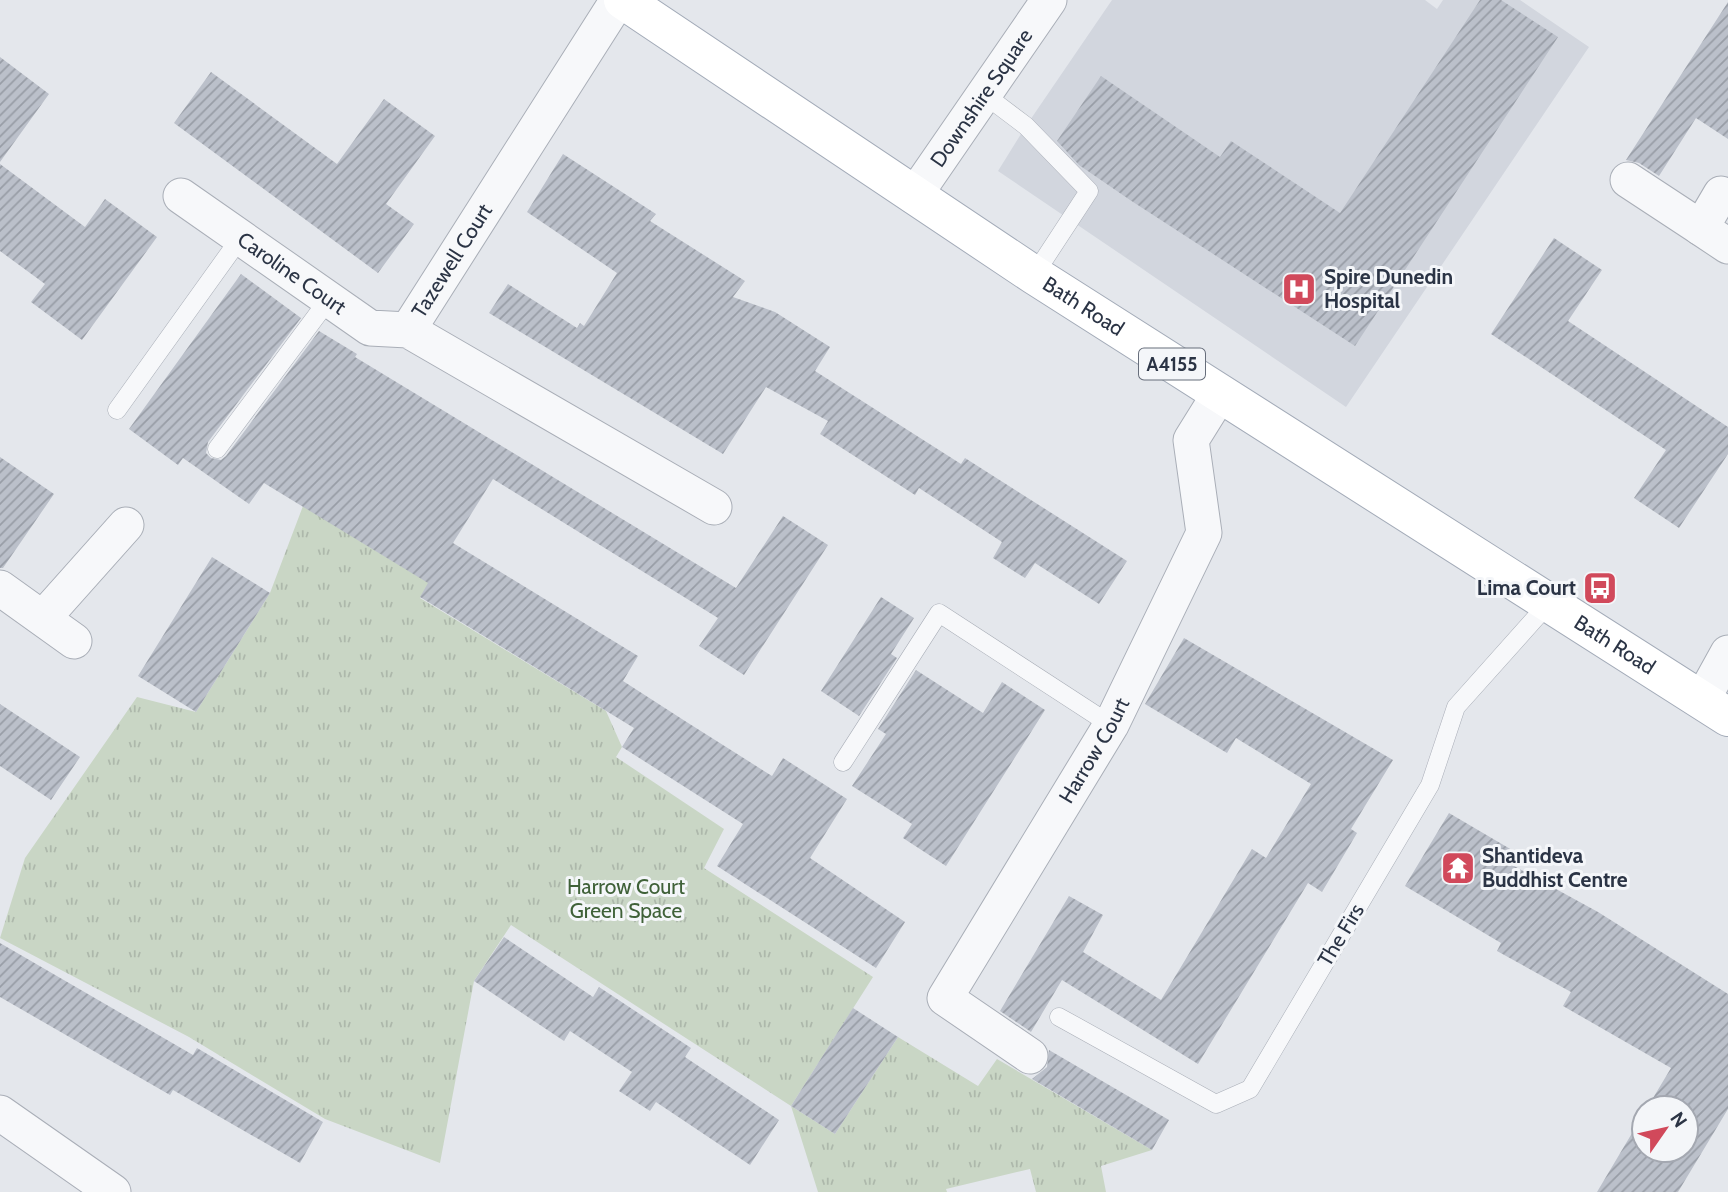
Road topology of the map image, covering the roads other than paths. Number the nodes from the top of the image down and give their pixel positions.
1 (621, 0) edge
2 (1049, 0) edge
3 (985, 95) junction
4 (1628, 180) dead end
5 (1721, 194) dead end
6 (181, 196) dead end
7 (914, 196) junction
8 (241, 237) junction
9 (1715, 237) edge
10 (1034, 275) junction
11 (329, 299) junction
12 (408, 330) junction
13 (1219, 395) junction
14 (117, 410) dead end
15 (217, 449) dead end
16 (715, 507) dead end
17 (127, 525) dead end
18 (0, 588) edge
19 (1548, 604) junction
20 (44, 617) junction
21 (74, 641) dead end
22 (1728, 653) edge
23 (1715, 708) edge
24 (1111, 725) junction
25 (843, 762) dead end
26 (1059, 1017) dead end
27 (1030, 1056) dead end
28 (0, 1113) edge
29 (113, 1192) edge

1 - 7 main road, Bath Road / A4155
1 - 12 street, Tazewell Court
2 - 3 street, Downshire Square
3 - 7 street, Downshire Square
3 - 10 lane
4 - 9 street
5 - 9 street
6 - 8 street, Caroline Court
7 - 10 main road, Bath Road / A4155
8 - 11 street, Caroline Court
8 - 14 lane
10 - 13 main road, Bath Road / A4155
11 - 12 street, Caroline Court
11 - 15 lane
12 - 16 street, Tazewell Court
13 - 19 main road, Bath Road / A4155
13 - 24 street, Harrow Court
17 - 20 street
18 - 20 street
19 - 23 main road, Bath Road / A4155
19 - 26 lane, The Firs
20 - 21 street
22 - 23 street
24 - 25 lane
24 - 27 street, Harrow Court
28 - 29 street

